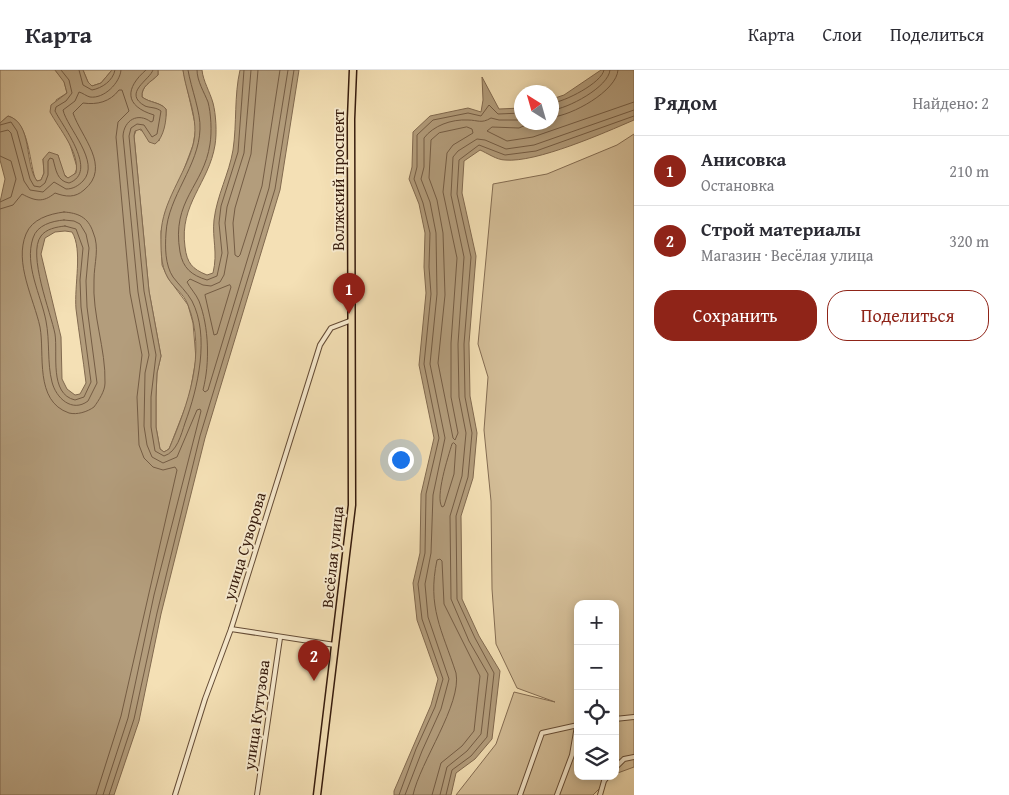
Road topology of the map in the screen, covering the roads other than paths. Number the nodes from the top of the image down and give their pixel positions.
1 (354, 70) edge
2 (352, 320) junction
3 (232, 629) junction
4 (280, 638) junction
5 (335, 645) junction
6 (634, 717) edge
7 (619, 719) edge
8 (574, 727) edge
9 (576, 735) edge
10 (634, 758) edge
11 (619, 764) edge
12 (605, 780) edge
13 (175, 795) edge
14 (257, 795) edge
15 (316, 795) edge
16 (520, 795) edge
17 (556, 795) edge
18 (600, 795) edge

1 - 2 main road, Волжский проспект
2 - 3 street, улица Суворова
2 - 5 main road, Весёлая улица
3 - 4 street
3 - 13 street, улица Суворова
4 - 5 street
4 - 14 street, улица Кутузова
5 - 15 main road, Весёлая улица
6 - 7 street
8 - 16 street
9 - 17 street
10 - 11 street
12 - 18 street

